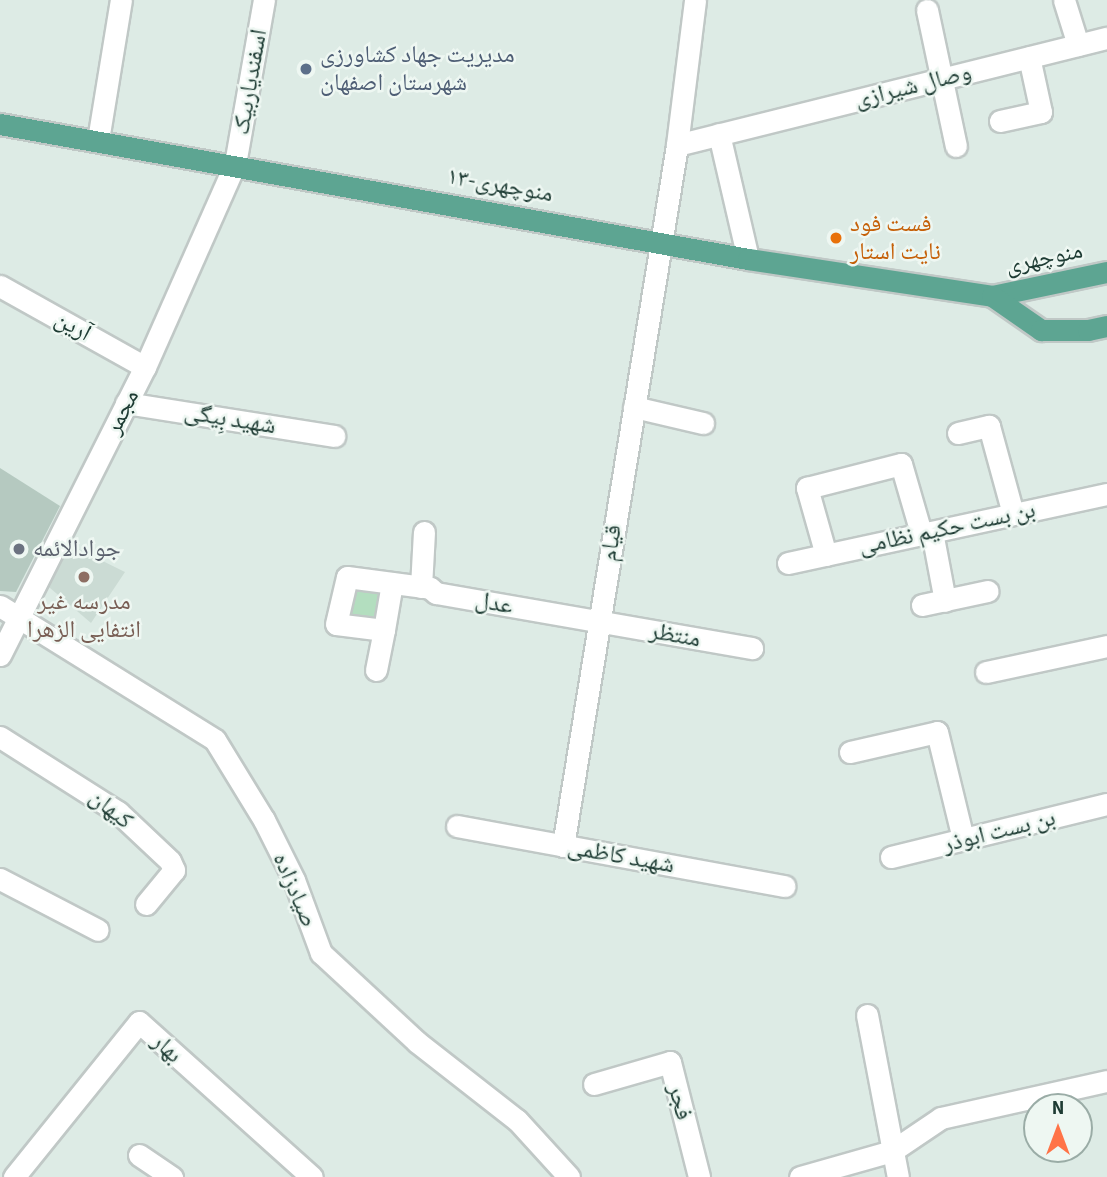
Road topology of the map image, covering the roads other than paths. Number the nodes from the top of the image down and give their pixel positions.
1 (121, 0) edge
2 (264, 0) edge
3 (695, 0) edge
4 (1064, 0) edge
5 (928, 10) dead end
6 (1107, 38) edge
7 (1077, 45) junction
8 (1029, 57) junction
9 (941, 79) junction
10 (1000, 121) dead end
11 (0, 124) edge
12 (719, 134) junction
13 (98, 140) junction
14 (677, 145) junction
15 (956, 146) dead end
16 (235, 164) junction
17 (661, 240) junction
18 (748, 259) junction
19 (1107, 272) edge
20 (0, 286) edge
21 (992, 296) junction
22 (1107, 326) edge
23 (145, 367) junction
24 (127, 403) junction
25 (634, 407) junction
26 (704, 423) dead end
27 (958, 433) dead end
28 (334, 436) dead end
29 (1107, 494) edge
30 (1013, 514) junction
31 (424, 532) dead end
32 (926, 533) junction
33 (826, 555) junction
34 (788, 563) dead end
35 (392, 583) junction
36 (421, 587) junction
37 (988, 591) dead end
38 (944, 601) junction
39 (922, 606) dead end
40 (10, 610) edge
41 (598, 622) junction
42 (384, 630) junction
43 (1107, 646) edge
44 (752, 648) dead end
45 (0, 656) edge
46 (376, 670) dead end
47 (986, 672) dead end
48 (0, 737) edge
49 (850, 752) dead end
50 (1107, 804) edge
51 (457, 826) dead end
52 (963, 839) junction
53 (563, 846) junction
54 (891, 857) dead end
55 (0, 879) edge
56 (785, 886) dead end
57 (146, 904) dead end
58 (98, 930) dead end
59 (867, 1015) dead end
60 (1107, 1081) edge
61 (594, 1084) dead end
62 (892, 1151) junction
63 (139, 1155) dead end
64 (14, 1177) edge
65 (172, 1177) edge
66 (313, 1177) edge
67 (569, 1177) edge
68 (699, 1177) edge
69 (800, 1177) edge
70 (898, 1177) edge

1 - 13 street
2 - 16 street, اسفندیاربیک
3 - 14 street
4 - 7 street
5 - 9 street
6 - 7 street, وصال شیرازی
7 - 8 street, وصال شیرازی
8 - 9 street, وصال شیرازی
8 - 10 street
9 - 12 street, وصال شیرازی
9 - 15 street
11 - 13 main road, ۱۳-منوچهری
12 - 14 street, وصال شیرازی
12 - 18 street
13 - 16 main road, ۱۳-منوچهری
14 - 17 street
16 - 17 main road, ۱۳-منوچهری
16 - 23 street, مجمر
17 - 18 main road, ۱۳-منوچهری
17 - 25 street, قیام
18 - 21 main road, ۱۳-منوچهری
19 - 21 main road, منوچهری
20 - 23 street, آرین
21 - 22 main road
23 - 24 street, مجمر
24 - 28 street, شهید بِیگی
24 - 40 street, مجمر
25 - 26 street
25 - 41 street, قیام
27 - 30 street
29 - 30 street, بن بست حکیم نظامی
30 - 32 street, بن بست حکیم نظامی
31 - 36 street
32 - 33 street, بن بست حکیم نظامی
32 - 33 street
32 - 38 street
33 - 34 street, بن بست حکیم نظامی
35 - 36 street, عدل
35 - 42 street
35 - 42 street, عدل
36 - 41 street, عدل
37 - 38 street
38 - 39 street
40 - 45 street, مجمر
40 - 67 street, صیادزاده
41 - 44 street, منتظر
41 - 53 street, قیام
42 - 46 street
43 - 47 street
48 - 57 street, کیهان
49 - 52 street
50 - 52 street, بن بست ابوذر
51 - 53 street, شهید کاظمی
52 - 54 street, بن بست ابوذر
53 - 56 street, شهید کاظمی
55 - 58 street
59 - 62 street
60 - 62 street
61 - 68 street, فجر
62 - 69 street
62 - 70 street
63 - 65 street
64 - 66 street, بهار

